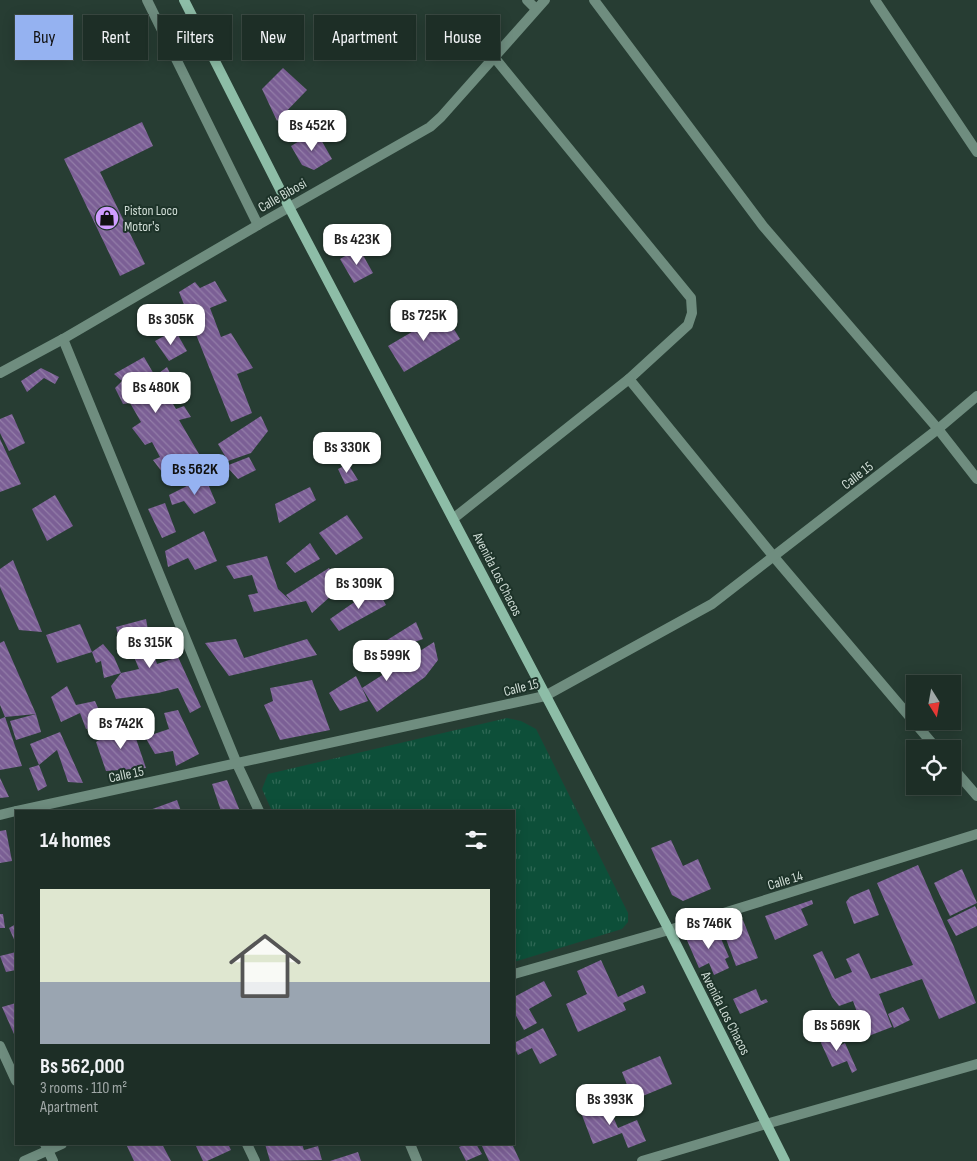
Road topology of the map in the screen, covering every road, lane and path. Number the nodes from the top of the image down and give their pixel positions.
1 (147, 0) edge
2 (184, 0) edge
3 (527, 0) edge
4 (545, 0) edge
5 (594, 0) edge
6 (875, 0) edge
7 (536, 9) junction
8 (500, 49) edge
9 (491, 60) edge
10 (497, 60) edge
11 (977, 152) edge
12 (289, 207) junction
13 (258, 225) junction
14 (63, 340) junction
15 (0, 373) edge
16 (629, 379) junction
17 (977, 396) edge
18 (938, 429) junction
19 (977, 479) edge
20 (454, 518) junction
21 (774, 557) junction
22 (545, 696) junction
23 (929, 740) edge
24 (237, 764) junction
25 (961, 777) edge
26 (977, 796) edge
27 (22, 810) edge
28 (259, 810) edge
29 (15, 811) edge
30 (0, 815) edge
31 (977, 834) edge
32 (669, 930) junction
33 (515, 974) edge
34 (0, 1046) edge
35 (977, 1064) edge
36 (15, 1079) edge
37 (766, 1124) junction
38 (247, 1145) edge
39 (410, 1145) edge
40 (46, 1147) edge
41 (24, 1161) edge
42 (53, 1161) edge
43 (255, 1161) edge
44 (418, 1161) edge
45 (642, 1161) edge
46 (786, 1161) edge

1 - 13 street
2 - 12 street, Avenida Los Chacos
3 - 7 street
4 - 7 street, Calle Bibosi
5 - 18 street
6 - 11 street
7 - 8 street, Calle Bibosi
9 - 12 street, Calle Bibosi
10 - 16 street
12 - 13 street, Calle Bibosi
12 - 20 street, Avenida Los Chacos
13 - 14 street, Calle Bibosi
14 - 15 street, Calle Bibosi
14 - 24 street
16 - 20 street
16 - 21 street
17 - 18 street, Calle 15
18 - 19 street
18 - 21 street, Calle 15
20 - 22 street, Avenida Los Chacos
21 - 22 street, Calle 15
21 - 23 street
22 - 24 street, Calle 15
22 - 32 street, Avenida Los Chacos
24 - 27 street, Calle 15
24 - 28 street
25 - 26 street
29 - 30 street, Calle 15
31 - 32 street, Calle 14
32 - 33 street, Calle 14
32 - 37 street, Avenida Los Chacos
34 - 36 street
35 - 37 street
37 - 45 street
37 - 46 street, Avenida Los Chacos
38 - 43 street
39 - 44 street
40 - 41 street
40 - 42 street

